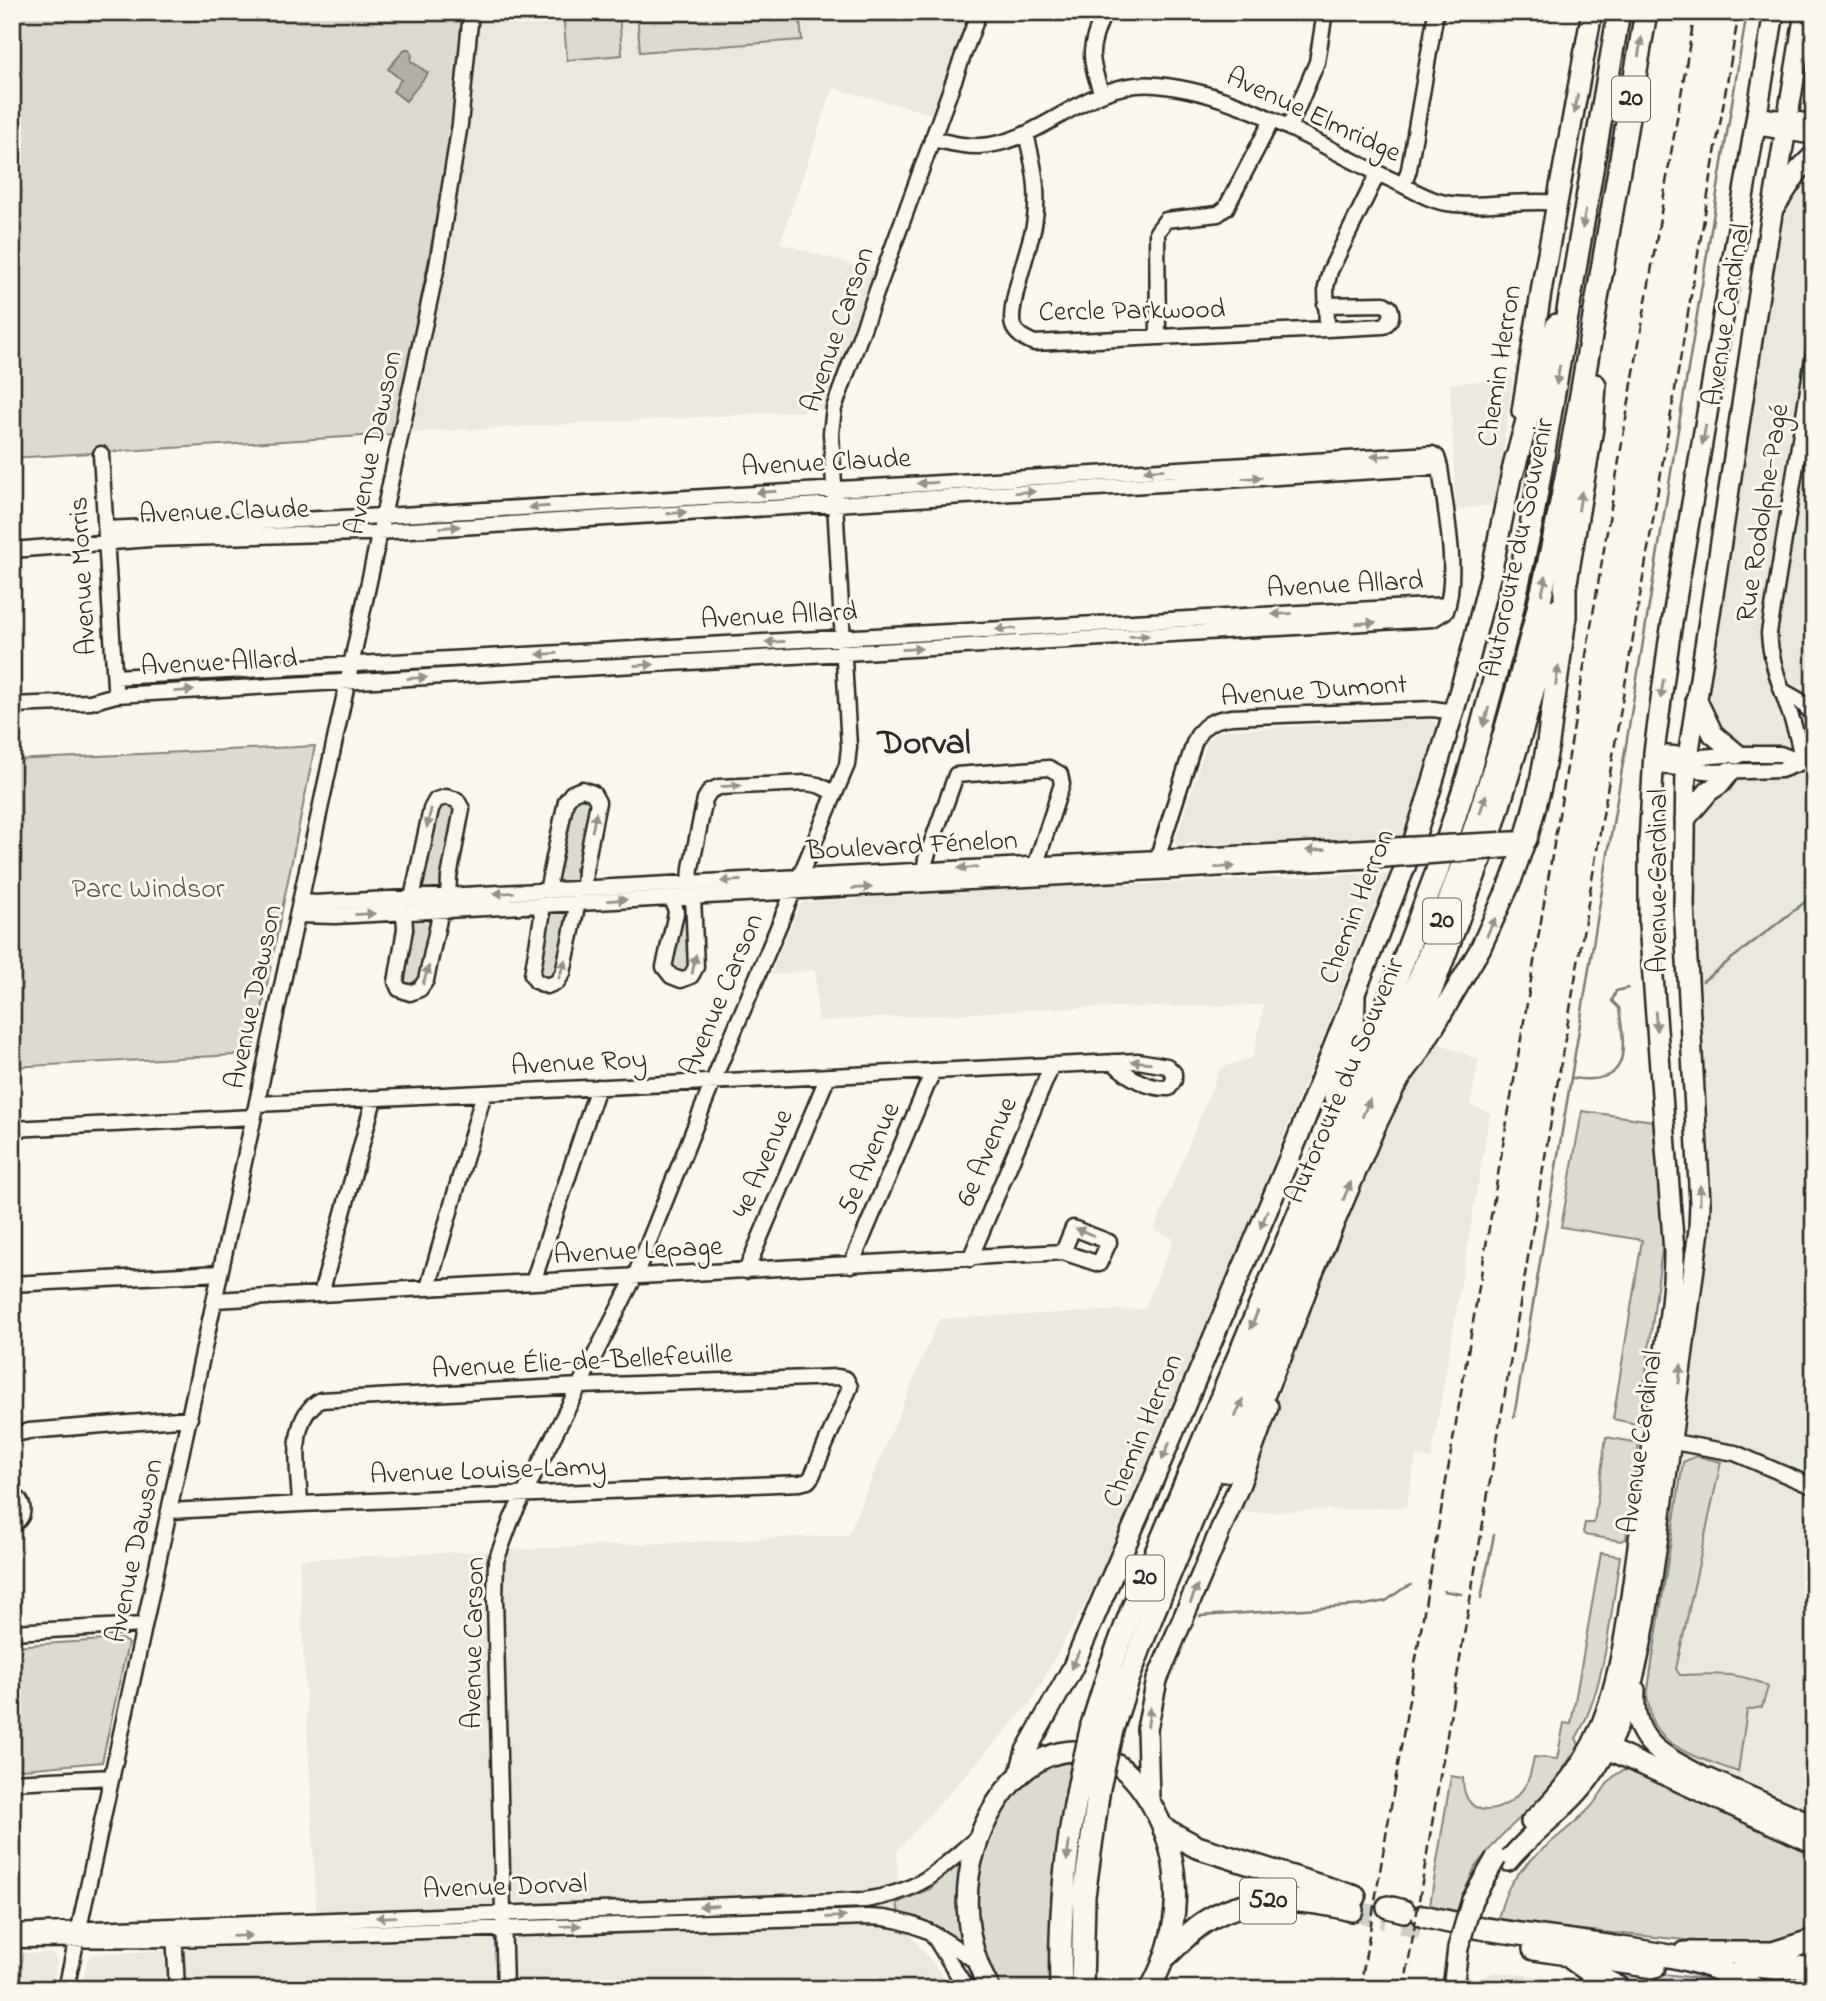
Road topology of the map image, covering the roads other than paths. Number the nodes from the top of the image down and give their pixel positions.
1 (471, 12) edge
2 (979, 12) edge
3 (1104, 12) edge
4 (1325, 12) edge
5 (1436, 12) edge
6 (1592, 12) edge
7 (1619, 12) edge
8 (1646, 12) edge
9 (1774, 12) edge
10 (1805, 12) edge
11 (1101, 92) junction
12 (1272, 120) junction
13 (1756, 121) junction
14 (1814, 122) edge
15 (1787, 126) junction
16 (1289, 128) junction
17 (1026, 134) junction
18 (1814, 138) edge
19 (932, 139) junction
20 (1814, 155) edge
21 (1378, 173) junction
22 (1404, 185) junction
23 (1558, 203) junction
24 (1773, 209) junction
25 (1602, 272) junction
26 (1573, 284) junction
27 (1325, 305) junction
28 (1327, 329) junction
29 (1158, 337) junction
30 (1814, 352) edge
31 (101, 454) dead end
32 (1513, 472) junction
33 (1050, 483) junction
34 (834, 488) junction
35 (605, 502) junction
36 (835, 503) junction
37 (605, 518) junction
38 (383, 524) junction
39 (106, 529) junction
40 (107, 544) junction
41 (12, 550) edge
42 (1565, 587) junction
43 (1448, 605) joint
44 (843, 646) junction
45 (597, 651) junction
46 (353, 664) junction
47 (598, 667) junction
48 (115, 677) junction
49 (349, 681) junction
50 (1783, 691) junction
51 (116, 695) junction
52 (1696, 698) junction
53 (12, 705) edge
54 (1454, 712) junction
55 (1814, 715) edge
56 (1654, 759) junction
57 (1808, 762) edge
58 (1687, 763) junction
59 (1733, 763) junction
60 (835, 793) junction
61 (1685, 819) junction
62 (1524, 844) junction
63 (1157, 864) junction
64 (924, 871) junction
65 (1034, 872) junction
66 (800, 877) junction
67 (692, 890) junction
68 (547, 891) junction
69 (794, 891) junction
70 (448, 896) junction
71 (581, 896) junction
72 (412, 898) junction
73 (673, 898) junction
74 (540, 905) junction
75 (299, 908) junction
76 (441, 910) junction
77 (404, 912) junction
78 (1354, 997) junction
79 (1113, 1062) dead end
80 (1052, 1065) junction
81 (933, 1071) junction
82 (828, 1076) junction
83 (713, 1082) junction
84 (1397, 1082) junction
85 (598, 1087) junction
86 (484, 1093) junction
87 (374, 1099) junction
88 (255, 1111) junction
89 (12, 1129) edge
90 (1318, 1167) junction
91 (1063, 1252) dead end
92 (970, 1259) junction
93 (851, 1265) junction
94 (746, 1271) junction
95 (220, 1273) junction
96 (635, 1276) junction
97 (533, 1282) junction
98 (12, 1284) edge
99 (428, 1288) junction
100 (321, 1294) junction
101 (215, 1300) junction
102 (1284, 1345) junction
103 (580, 1386) junction
104 (191, 1418) junction
105 (12, 1435) edge
106 (1663, 1440) junction
107 (808, 1481) joint
108 (1814, 1487) edge
109 (12, 1494) edge
110 (524, 1495) junction
111 (300, 1503) junction
112 (170, 1511) junction
113 (12, 1525) edge
114 (1184, 1538) junction
115 (144, 1625) junction
116 (12, 1632) edge
117 (1636, 1666) junction
118 (1102, 1728) junction
119 (1602, 1741) junction
120 (1020, 1773) junction
121 (112, 1777) junction
122 (1703, 1777) junction
123 (12, 1782) edge
124 (1089, 1786) junction
125 (1149, 1799) junction
126 (1814, 1825) edge
127 (1164, 1829) junction
128 (979, 1836) junction
129 (1814, 1843) edge
130 (503, 1913) junction
131 (503, 1929) junction
132 (930, 1931) junction
133 (12, 1932) edge
134 (174, 1932) junction
135 (77, 1934) junction
136 (12, 1940) edge
137 (1814, 1940) edge
138 (1464, 1949) junction
139 (1664, 1954) junction
140 (1566, 1955) junction
141 (1166, 1956) junction
142 (1698, 1962) junction
143 (978, 1963) junction
144 (1814, 1966) edge
145 (66, 1989) edge
146 (177, 1989) edge
147 (505, 1989) edge
148 (967, 1989) edge
149 (990, 1989) edge
150 (1061, 1989) edge
151 (1082, 1989) edge
152 (1150, 1989) edge
153 (1453, 1989) edge
154 (1465, 1989) edge
155 (1621, 1989) edge
156 (1737, 1989) edge
157 (1756, 1989) edge

1 - 38 street, Avenue Dawson
2 - 19 street, Avenue Carson
3 - 11 street
4 - 16 street
5 - 22 street
6 -> 23 main road, Chemin Herron
7 -> 26 highway, Autoroute du Souvenir / 20
25 -> 8 highway, Autoroute du Souvenir / 20
9 - 13 main road, Avenue Cardinal
10 - 15 main road, Avenue Cardinal
11 - 12 street, Avenue Elmridge
11 - 17 street, Avenue Elmridge
12 - 16 street, Avenue Elmridge
12 - 29 street
13 - 15 street
13 -> 56 main road, Avenue Cardinal
14 - 15 street
15 - 18 street
15 - 24 main road, Avenue Cardinal
16 - 21 street, Avenue Elmridge
17 - 19 street, Avenue Elmridge
17 - 29 street, Cercle Parkwood
19 - 34 street, Avenue Carson
20 - 24 main road
21 - 22 street, Avenue Elmridge
21 - 27 street
22 - 23 street, Avenue Elmridge
23 - 32 main road, Chemin Herron
24 - 52 main road, Avenue Cardinal
42 -> 25 highway
114 -> 25 highway, Autoroute du Souvenir / 20
26 - 32 highway
26 -> 90 highway, Autoroute du Souvenir / 20
27 - 28 street
27 - 28 street, Cercle Parkwood
28 - 29 street, Cercle Parkwood
30 - 50 street, Rue Rodolphe-Pagé
31 - 39 street, Avenue Morris
32 - 54 main road, Chemin Herron
33 -> 34 street, Avenue Claude
36 -> 33 street, Avenue Claude
33 - 43 street, Avenue Claude
34 -> 35 street, Avenue Claude
34 - 36 street, Avenue Carson
35 - 37 street
35 -> 38 street, Avenue Claude
37 -> 36 street, Avenue Claude
36 - 44 street, Avenue Carson
38 -> 37 street, Avenue Claude
38 - 39 street, Avenue Claude
38 - 40 street, Avenue Claude
38 - 46 street, Avenue Dawson
39 - 40 street, Avenue Morris
40 - 41 street, Avenue Claude
40 - 48 street, Avenue Morris
62 -> 42 highway
42 - 84 highway
43 - 44 street, Avenue Allard
44 -> 45 street, Avenue Allard
47 -> 44 street, Avenue Allard
44 - 60 street, Avenue Carson
45 -> 46 street, Avenue Allard
45 - 47 street
46 - 48 street, Avenue Allard
46 - 49 street, Avenue Dawson
49 -> 47 street, Avenue Allard
48 - 51 street, Avenue Morris
51 -> 49 street, Avenue Allard
49 - 75 street, Avenue Dawson
50 - 55 street
50 - 57 street, Rue Rodolphe-Pagé
51 - 53 street, Avenue Allard
52 - 58 main road, Avenue Cardinal
52 - 59 main road
54 - 63 street, Avenue Dumont
54 - 78 main road, Chemin Herron
56 - 58 street
56 -> 106 main road, Avenue Cardinal
57 - 59 street
58 - 59 street
58 - 61 main road, Avenue Cardinal
59 - 61 main road
60 - 66 street, Avenue Carson
67 -> 60 street
106 -> 61 main road, Avenue Cardinal
62 - 63 street, Boulevard Fénelon, bridge
84 -> 62 main road
63 - 65 street, Boulevard Fénelon
65 -> 64 street, Boulevard Fénelon
64 - 65 street
64 - 66 street, Boulevard Fénelon
69 -> 65 street, Boulevard Fénelon
66 -> 67 street, Boulevard Fénelon
66 - 69 street, Avenue Carson
67 - 69 street, Boulevard Fénelon
67 - 71 street, Boulevard Fénelon
67 - 73 street, Boulevard Fénelon
73 -> 67 street
68 -> 70 street, Boulevard Fénelon
68 - 71 street, Boulevard Fénelon
71 -> 68 street
69 - 83 street, Avenue Carson
70 - 72 street, Boulevard Fénelon
70 -> 72 street
71 -> 73 street, Boulevard Fénelon
71 - 74 street, Boulevard Fénelon
74 -> 71 street
72 - 75 street, Boulevard Fénelon
74 - 76 street, Boulevard Fénelon
75 -> 77 street, Boulevard Fénelon
75 - 88 street, Avenue Dawson
76 - 77 street, Boulevard Fénelon
77 -> 76 street
78 - 90 highway
78 -> 120 main road, Chemin Herron
79 - 80 street, Avenue Roy
80 - 81 street, Avenue Roy
80 - 92 street, 6e Avenue
81 - 82 street, Avenue Roy
81 - 93 street, 5e Avenue
82 - 83 street, Avenue Roy
82 - 94 street, 4e Avenue
83 - 85 street, Avenue Roy
83 - 96 street, Avenue Carson
102 -> 84 main road
85 - 86 street, Avenue Roy
85 - 97 street
86 - 87 street, Avenue Roy
86 - 99 street
87 - 88 street, Avenue Roy
87 - 100 street
88 - 89 street, Avenue Roy
88 - 95 street, Avenue Dawson
90 -> 118 highway, Autoroute du Souvenir / 20
91 - 92 street, Avenue Lepage
92 - 93 street, Avenue Lepage
93 - 94 street, Avenue Lepage
94 - 96 street, Avenue Lepage
95 - 98 street
95 - 101 street, Avenue Dawson
96 - 97 street, Avenue Lepage
96 - 103 street, Avenue Carson
97 - 99 street, Avenue Lepage
99 - 100 street, Avenue Lepage
100 - 101 street, Avenue Lepage
101 - 104 street, Avenue Dawson
102 - 114 highway
125 -> 102 main road
103 - 107 street, Avenue Élie-de-Bellefeuille
103 - 110 street, Avenue Carson
103 - 111 street, Avenue Élie-de-Bellefeuille
104 - 105 street
104 - 112 street, Avenue Dawson
106 - 108 street
106 - 117 main road, Avenue Cardinal
106 - 119 main road, Avenue Cardinal
107 - 110 street, Avenue Louise-Lamy
109 - 113 street
110 - 111 street, Avenue Louise-Lamy
110 - 130 street, Avenue Carson
111 - 112 street, Avenue Louise-Lamy
112 - 115 street, Avenue Dawson
114 - 118 highway, Autoroute du Souvenir / 20
115 - 116 street
115 - 121 street, Avenue Dawson
117 - 119 main road, Avenue Cardinal
117 - 122 main road
118 - 124 highway, Autoroute du Souvenir / 20, bridge
119 - 122 main road
119 - 129 main road
119 - 138 main road
120 - 125 main road
120 - 128 main road
121 - 123 street
121 - 135 street, Avenue Dawson
122 - 126 main road
124 -> 150 highway, Autoroute du Souvenir / 20
124 - 151 highway, Autoroute du Souvenir / 20
125 - 127 main road
127 - 141 main road
127 - 141 highway, 520
128 -> 130 street, Avenue Dorval
128 - 143 main road
130 - 131 street, Avenue Carson
130 -> 134 street, Avenue Dorval
131 -> 132 street, Avenue Dorval
134 -> 131 street, Avenue Dorval
131 - 147 street, Avenue Carson
132 - 143 street, Avenue Dorval
132 - 148 street
133 - 135 street, Avenue Dorval
134 - 135 street, Avenue Dorval
134 - 146 street
135 - 136 street, Avenue Dorval
135 - 145 street, Avenue Dawson
137 - 139 highway
138 - 153 main road
138 - 154 main road
139 - 140 highway
139 - 142 highway
140 - 155 highway
140 - 156 highway
141 - 152 main road
142 - 144 highway
142 - 157 highway
143 - 149 main road

